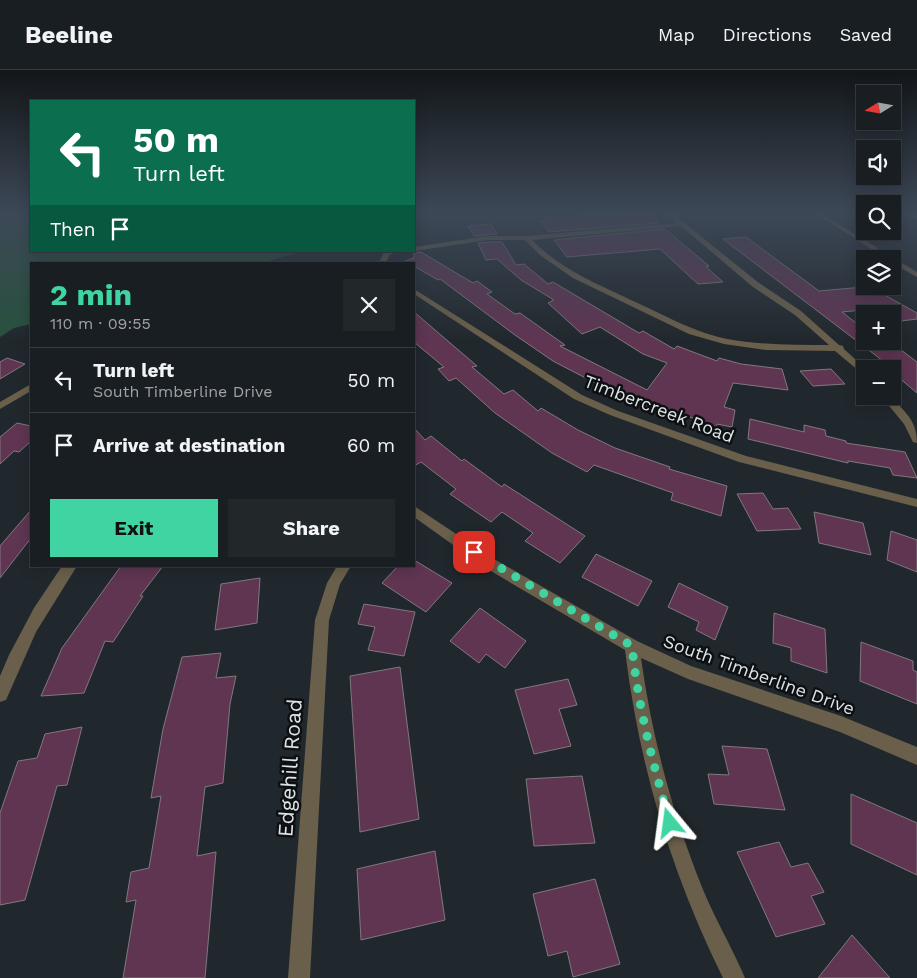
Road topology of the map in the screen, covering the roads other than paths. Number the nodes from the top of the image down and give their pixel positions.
1 (544, 255) edge
2 (721, 255) edge
3 (901, 265) edge
4 (917, 275) edge
5 (415, 292) edge
6 (840, 348) junction
7 (856, 363) edge
8 (30, 388) edge
9 (894, 405) edge
10 (0, 406) edge
11 (917, 439) edge
12 (917, 503) edge
13 (415, 512) edge
14 (69, 567) edge
15 (343, 567) edge
16 (632, 646) junction
17 (0, 694) edge
18 (917, 756) edge
19 (299, 978) edge
20 (734, 978) edge

1 - 6 street
2 - 6 street
3 - 4 lane
5 - 12 street, Timbercreek Road
6 - 7 street
8 - 10 street
9 - 11 street
13 - 16 street, South Timberline Drive
14 - 17 street
15 - 19 street, Edgehill Road
16 - 18 street, South Timberline Drive
16 - 20 street

